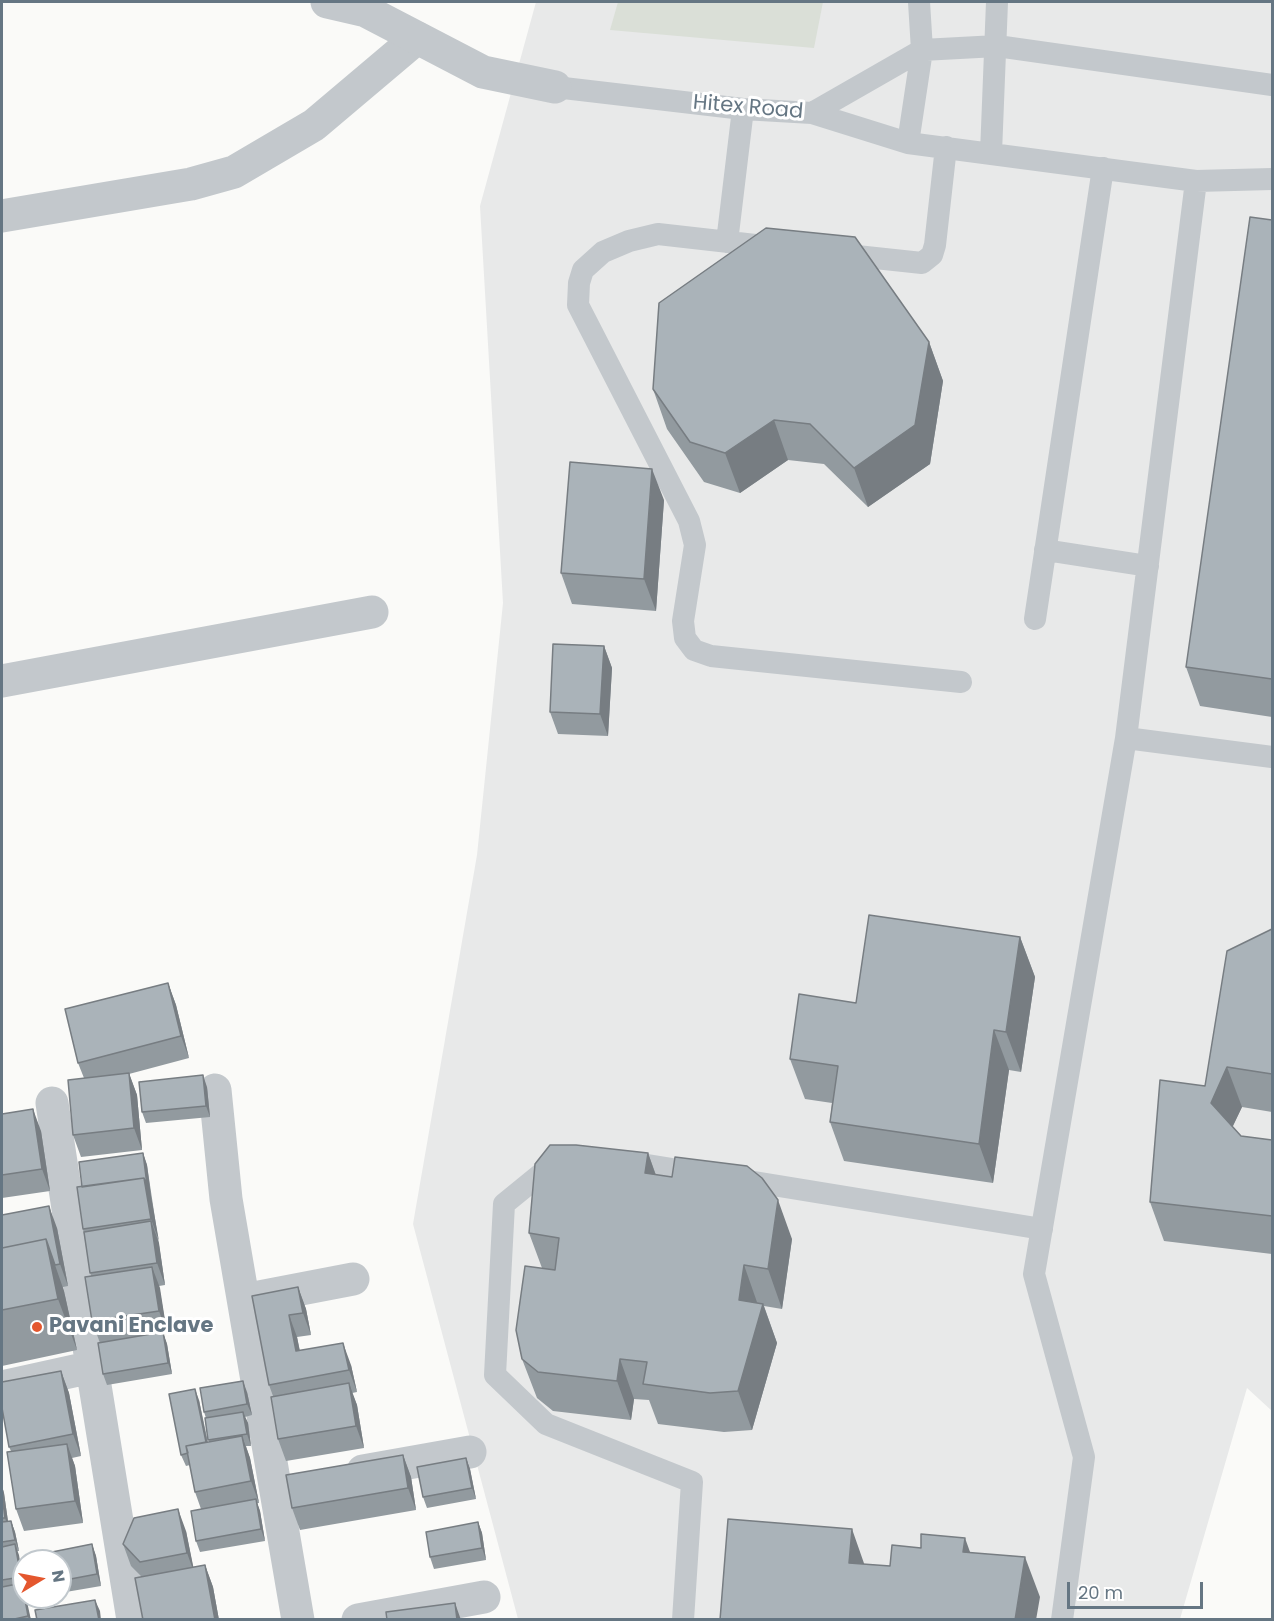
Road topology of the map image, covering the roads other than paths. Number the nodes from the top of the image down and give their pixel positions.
1 (327, 2) edge
2 (919, 2) edge
3 (997, 2) edge
4 (363, 6) edge
5 (417, 38) junction
6 (996, 46) junction
7 (921, 50) junction
8 (1272, 85) edge
9 (555, 87) joint
10 (743, 109) junction
11 (812, 112) junction
12 (908, 142) junction
13 (946, 147) junction
14 (991, 153) junction
15 (1103, 168) junction
16 (1272, 179) edge
17 (1196, 181) junction
18 (2, 216) edge
19 (727, 242) junction
20 (796, 249) edge
21 (819, 252) edge
22 (1045, 550) junction
23 (1148, 566) junction
24 (372, 612) dead end
25 (1035, 619) dead end
26 (2, 681) edge
27 (961, 682) dead end
28 (1126, 738) junction
29 (1272, 758) edge
30 (215, 1090) dead end
31 (52, 1103) dead end
32 (579, 1154) edge
33 (602, 1158) edge
34 (67, 1205) junction
35 (34, 1213) edge
36 (1042, 1229) junction
37 (353, 1280) dead end
38 (243, 1300) junction
39 (92, 1367) junction
40 (2, 1387) edge
41 (470, 1452) dead end
42 (333, 1477) edge
43 (484, 1597) dead end
44 (133, 1620) edge
45 (298, 1620) edge
46 (358, 1620) edge
47 (683, 1620) edge
48 (1062, 1620) edge

1 - 4 street, Hitex Road
2 - 7 lane
3 - 6 lane
4 - 5 street, Hitex Road
5 - 9 street, Hitex Road
5 - 18 street
6 - 7 lane
6 - 8 lane
6 - 14 lane
7 - 11 lane
7 - 12 lane
9 - 10 lane, Hitex Road
10 - 11 lane, Hitex Road
10 - 19 lane
11 - 12 lane, Hitex Road
12 - 13 lane, Hitex Road
13 - 14 lane, Hitex Road
13 - 21 lane
14 - 15 lane, Hitex Road
15 - 17 lane, Hitex Road
15 - 22 lane
16 - 17 lane, Hitex Road
17 - 23 lane
19 - 20 lane
19 - 27 lane
22 - 23 lane
22 - 25 lane
23 - 28 lane
24 - 26 street
28 - 29 lane
28 - 36 lane
30 - 38 street
31 - 34 street
32 - 47 lane
33 - 36 lane
34 - 35 street
34 - 39 street
36 - 48 lane
37 - 38 street
38 - 45 street
39 - 40 street
39 - 44 street
41 - 42 street
43 - 46 street

